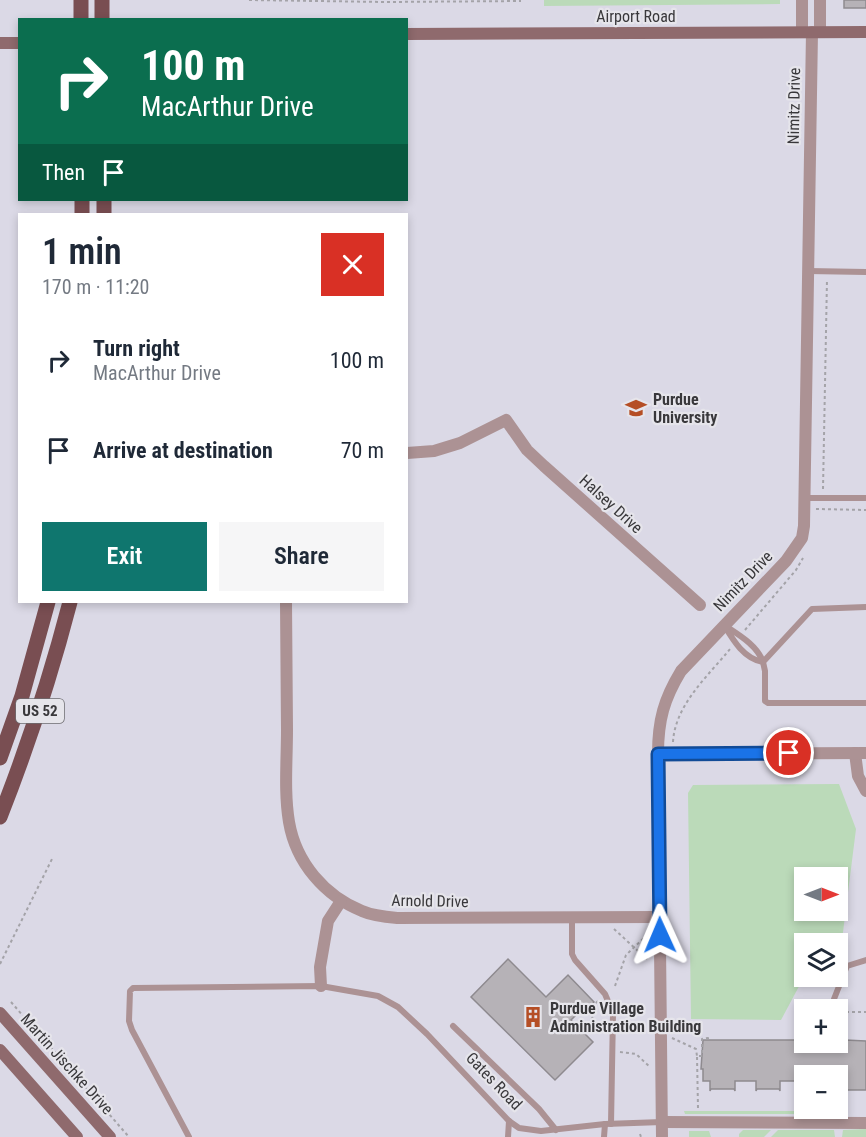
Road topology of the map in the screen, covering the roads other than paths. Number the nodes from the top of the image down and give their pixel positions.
1 (81, 0) edge
2 (102, 0) edge
3 (802, 0) edge
4 (820, 0) edge
5 (81, 18) edge
6 (102, 18) edge
7 (811, 32) junction
8 (866, 32) edge
9 (408, 34) edge
10 (0, 43) edge
11 (18, 43) edge
12 (808, 271) junction
13 (866, 272) edge
14 (408, 453) edge
15 (806, 498) junction
16 (866, 498) edge
17 (48, 603) edge
18 (70, 603) edge
19 (286, 603) edge
20 (700, 605) dead end
21 (866, 608) edge
22 (724, 625) junction
23 (763, 662) junction
24 (866, 703) edge
25 (860, 753) edge
26 (658, 754) junction
27 (0, 758) edge
28 (866, 791) edge
29 (0, 817) edge
30 (341, 901) junction
31 (572, 917) junction
32 (659, 917) junction
33 (866, 960) edge
34 (321, 986) junction
35 (834, 999) edge
36 (0, 1013) edge
37 (453, 1026) dead end
38 (0, 1050) edge
39 (508, 1121) junction
40 (663, 1122) junction
41 (866, 1123) edge
42 (608, 1124) junction
43 (556, 1130) junction
44 (77, 1137) edge
45 (110, 1137) edge
46 (189, 1137) edge
47 (508, 1137) edge
48 (604, 1137) edge
49 (662, 1137) edge

1 - 5 main road
2 - 6 main road
3 - 7 street
4 - 7 street
7 - 8 street, Airport Road
7 - 9 street, Airport Road
7 - 12 street, Nimitz Drive
10 - 11 street
12 - 13 lane
12 - 15 street, Nimitz Drive
14 - 20 street, Halsey Drive
15 - 16 lane
15 - 22 street, Nimitz Drive
17 - 27 main road, US 52
18 - 29 main road, US 52
19 - 30 street, Arnold Drive
21 - 23 lane
22 - 23 lane
22 - 23 lane
22 - 26 street, Nimitz Drive
23 - 24 lane
25 - 26 street
25 - 28 street
26 - 32 street, Nimitz Drive
30 - 31 street, Arnold Drive
30 - 34 street
31 - 32 street, Arnold Drive
31 - 42 lane
32 - 40 street, Nimitz Drive
33 - 35 lane
34 - 39 lane, Gates Road
34 - 46 lane, Gates Road
36 - 45 street, Martin Jischke Drive
37 - 43 lane
38 - 44 street
39 - 43 lane, Gates Road
39 - 47 lane
40 - 41 street, Gates Road
40 - 42 lane, Gates Road
40 - 49 street, Nimitz Drive
42 - 43 lane, Gates Road
42 - 48 lane

